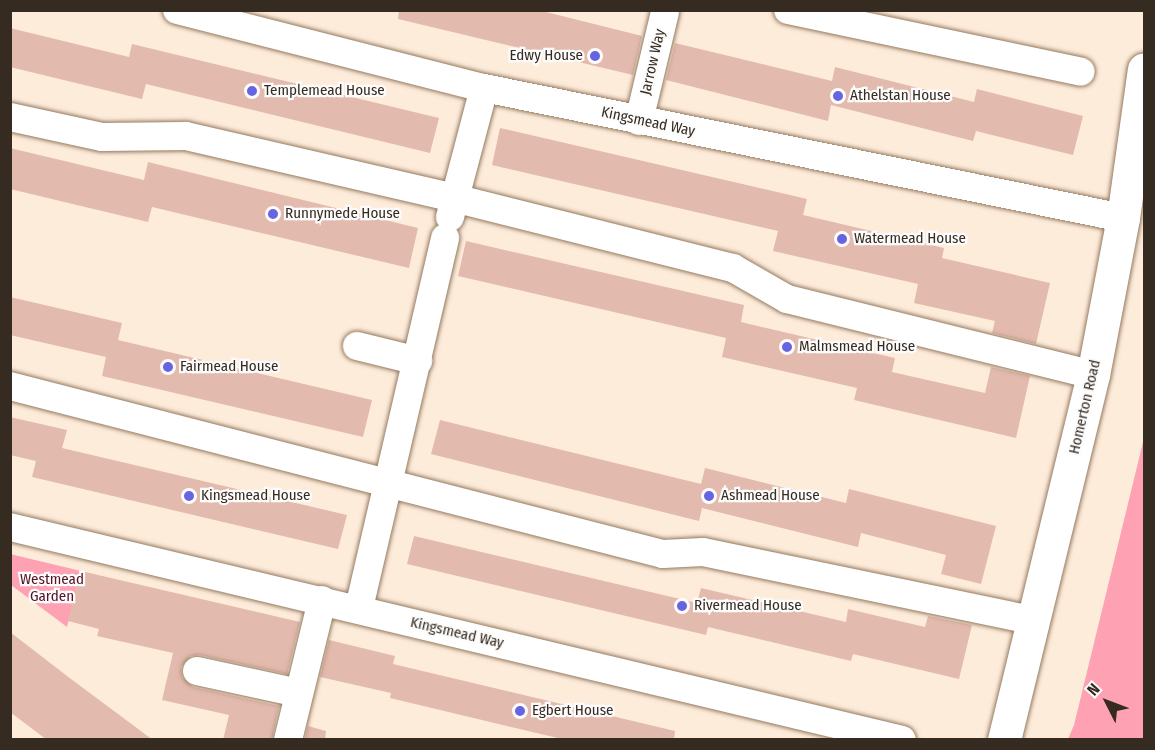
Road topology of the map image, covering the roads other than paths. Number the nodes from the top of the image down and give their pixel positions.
1 (177, 10) edge
2 (788, 10) edge
3 (663, 11) edge
4 (1144, 69) edge
5 (1081, 72) dead end
6 (484, 88) junction
7 (10, 117) edge
8 (639, 120) junction
9 (1123, 218) junction
10 (449, 220) junction
11 (357, 346) dead end
12 (418, 361) junction
13 (1093, 375) junction
14 (10, 386) edge
15 (393, 475) junction
16 (10, 527) edge
17 (322, 600) junction
18 (359, 608) junction
19 (1035, 621) junction
20 (198, 671) dead end
21 (299, 693) junction
22 (288, 740) edge
23 (902, 740) edge
24 (1004, 740) edge

1 - 6 street, Kingsmead Way
2 - 5 street
3 - 8 street, Jarrow Way
4 - 9 main road, Homerton Road
6 - 8 street, Kingsmead Way
6 - 10 street
7 - 10 street
8 - 9 street, Kingsmead Way
9 - 13 main road, Homerton Road
10 - 12 street
10 - 13 street
11 - 12 street
12 - 15 street
13 - 19 main road, Homerton Road
14 - 15 street
15 - 18 street
15 - 19 street
16 - 17 street, Kingsmead Way
17 - 18 street, Kingsmead Way
17 - 21 street
18 - 23 street, Kingsmead Way
19 - 24 main road, Homerton Road
20 - 21 street
21 - 22 street

